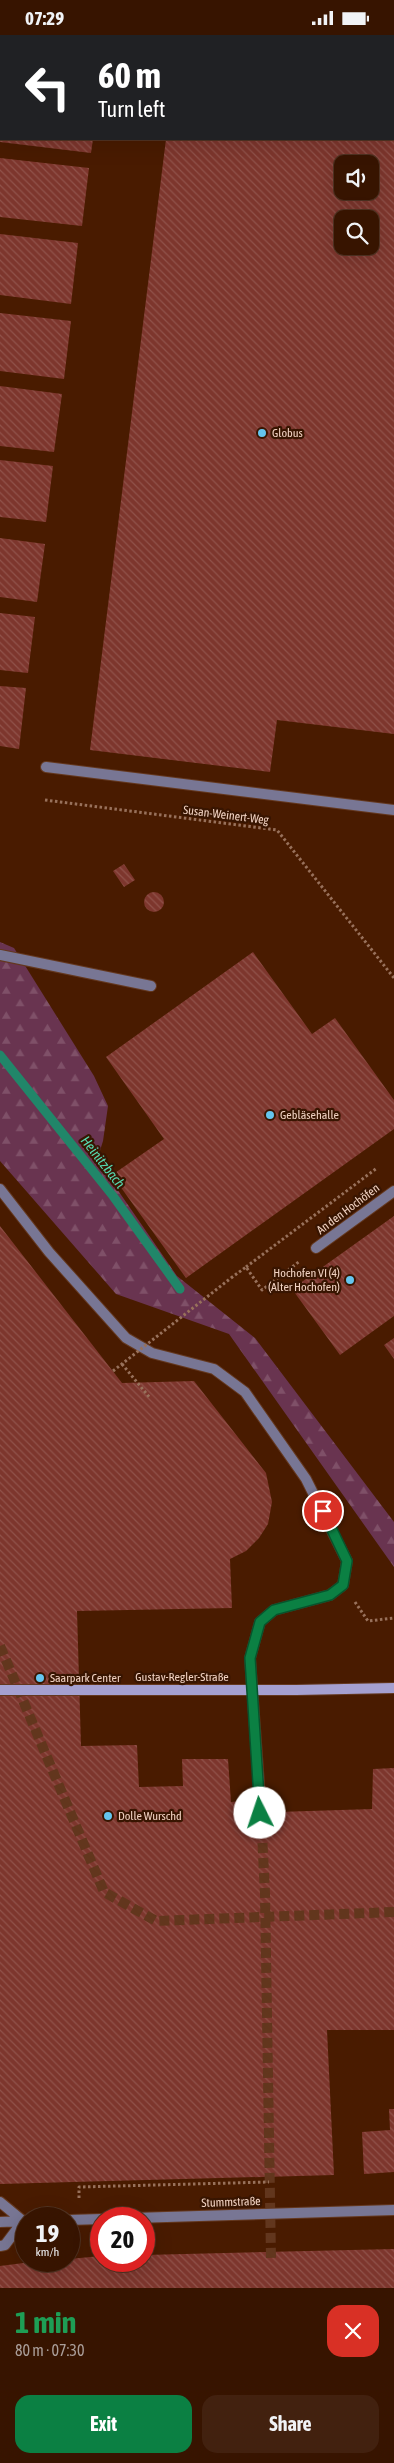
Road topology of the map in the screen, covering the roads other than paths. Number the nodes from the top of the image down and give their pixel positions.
1 (46, 767) dead end
2 (394, 810) edge
3 (0, 955) edge
4 (151, 986) dead end
5 (0, 1189) edge
6 (394, 1191) edge
7 (316, 1248) road end
8 (394, 1689) edge
9 (0, 1690) edge
10 (260, 1813) tunnel mouth
11 (0, 2202) edge
12 (394, 2210) edge
13 (15, 2213) edge
14 (80, 2219) edge
15 (15, 2221) edge
16 (0, 2222) edge
17 (15, 2233) edge
18 (0, 2246) edge

1 - 2 street
3 - 4 street
5 - 10 street
6 - 7 street, An den Hochöfen
8 - 9 main road, Gustav-Regler-Straße, bridge
11 - 13 street
12 - 14 street, Stummstraße
15 - 16 street
17 - 18 street

